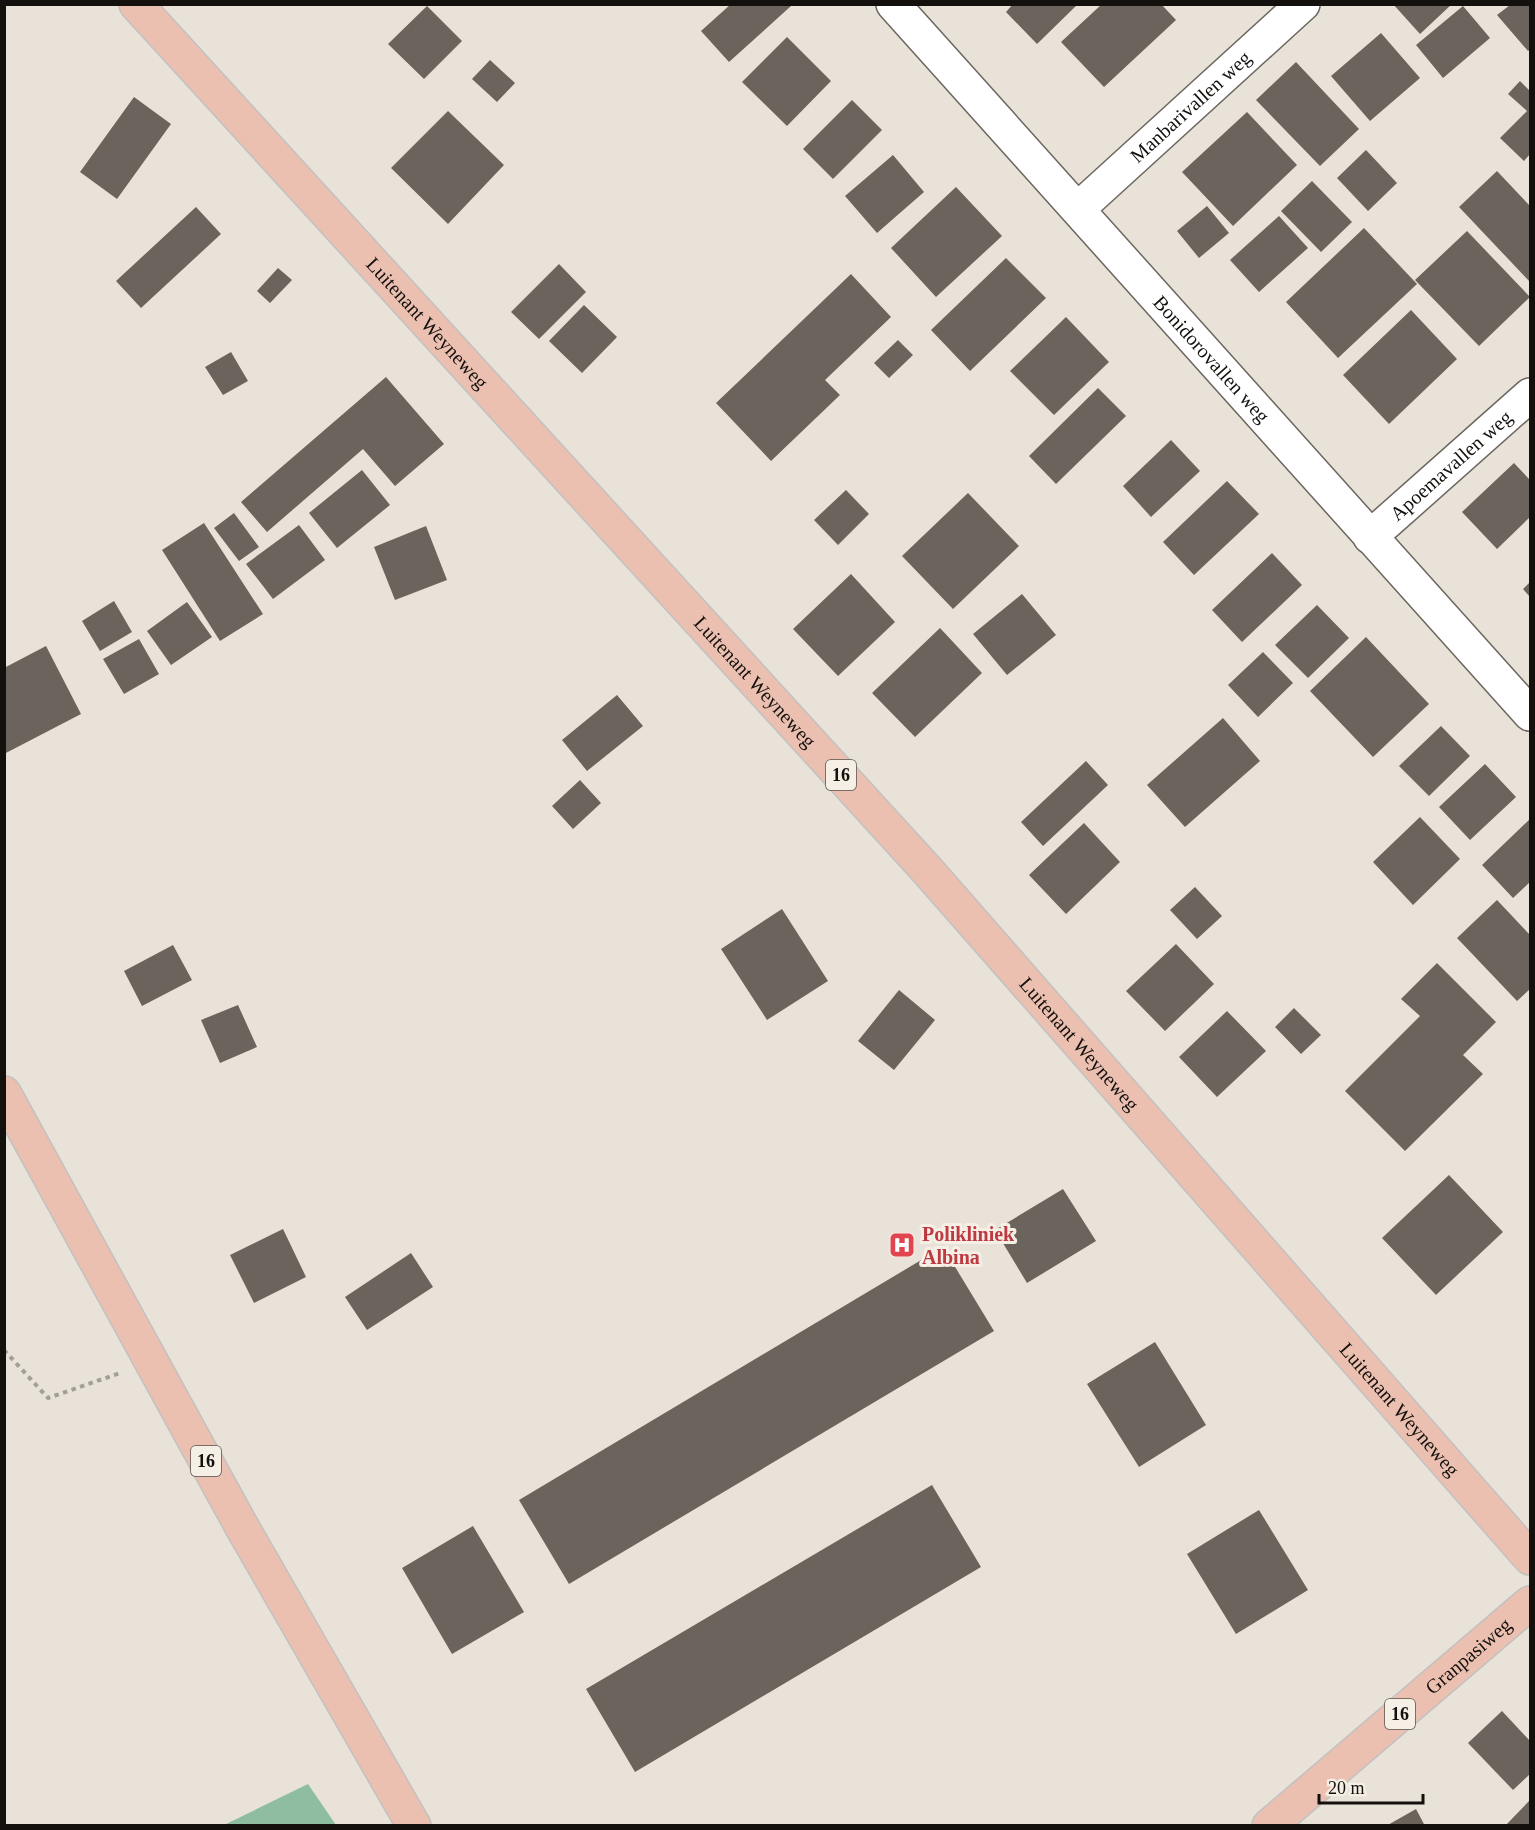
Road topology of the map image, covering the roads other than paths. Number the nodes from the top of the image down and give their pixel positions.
1 (136, 4) edge
2 (893, 4) edge
3 (1303, 4) edge
4 (1078, 209) junction
5 (1530, 394) edge
6 (1370, 537) junction
7 (1530, 714) edge
8 (4, 1093) edge
9 (1530, 1558) edge
10 (1530, 1603) edge
11 (414, 1826) edge
12 (1269, 1826) edge

1 - 9 main road, Luitenant Weyneweg / 16
2 - 4 street, Bonidorovallen weg
3 - 4 street, Manbarivallen weg
4 - 6 street, Bonidorovallen weg
5 - 6 street, Apoemavallen weg
6 - 7 street, Bonidorovallen weg
8 - 11 main road, 16
10 - 12 main road, Granpasiweg / 16

